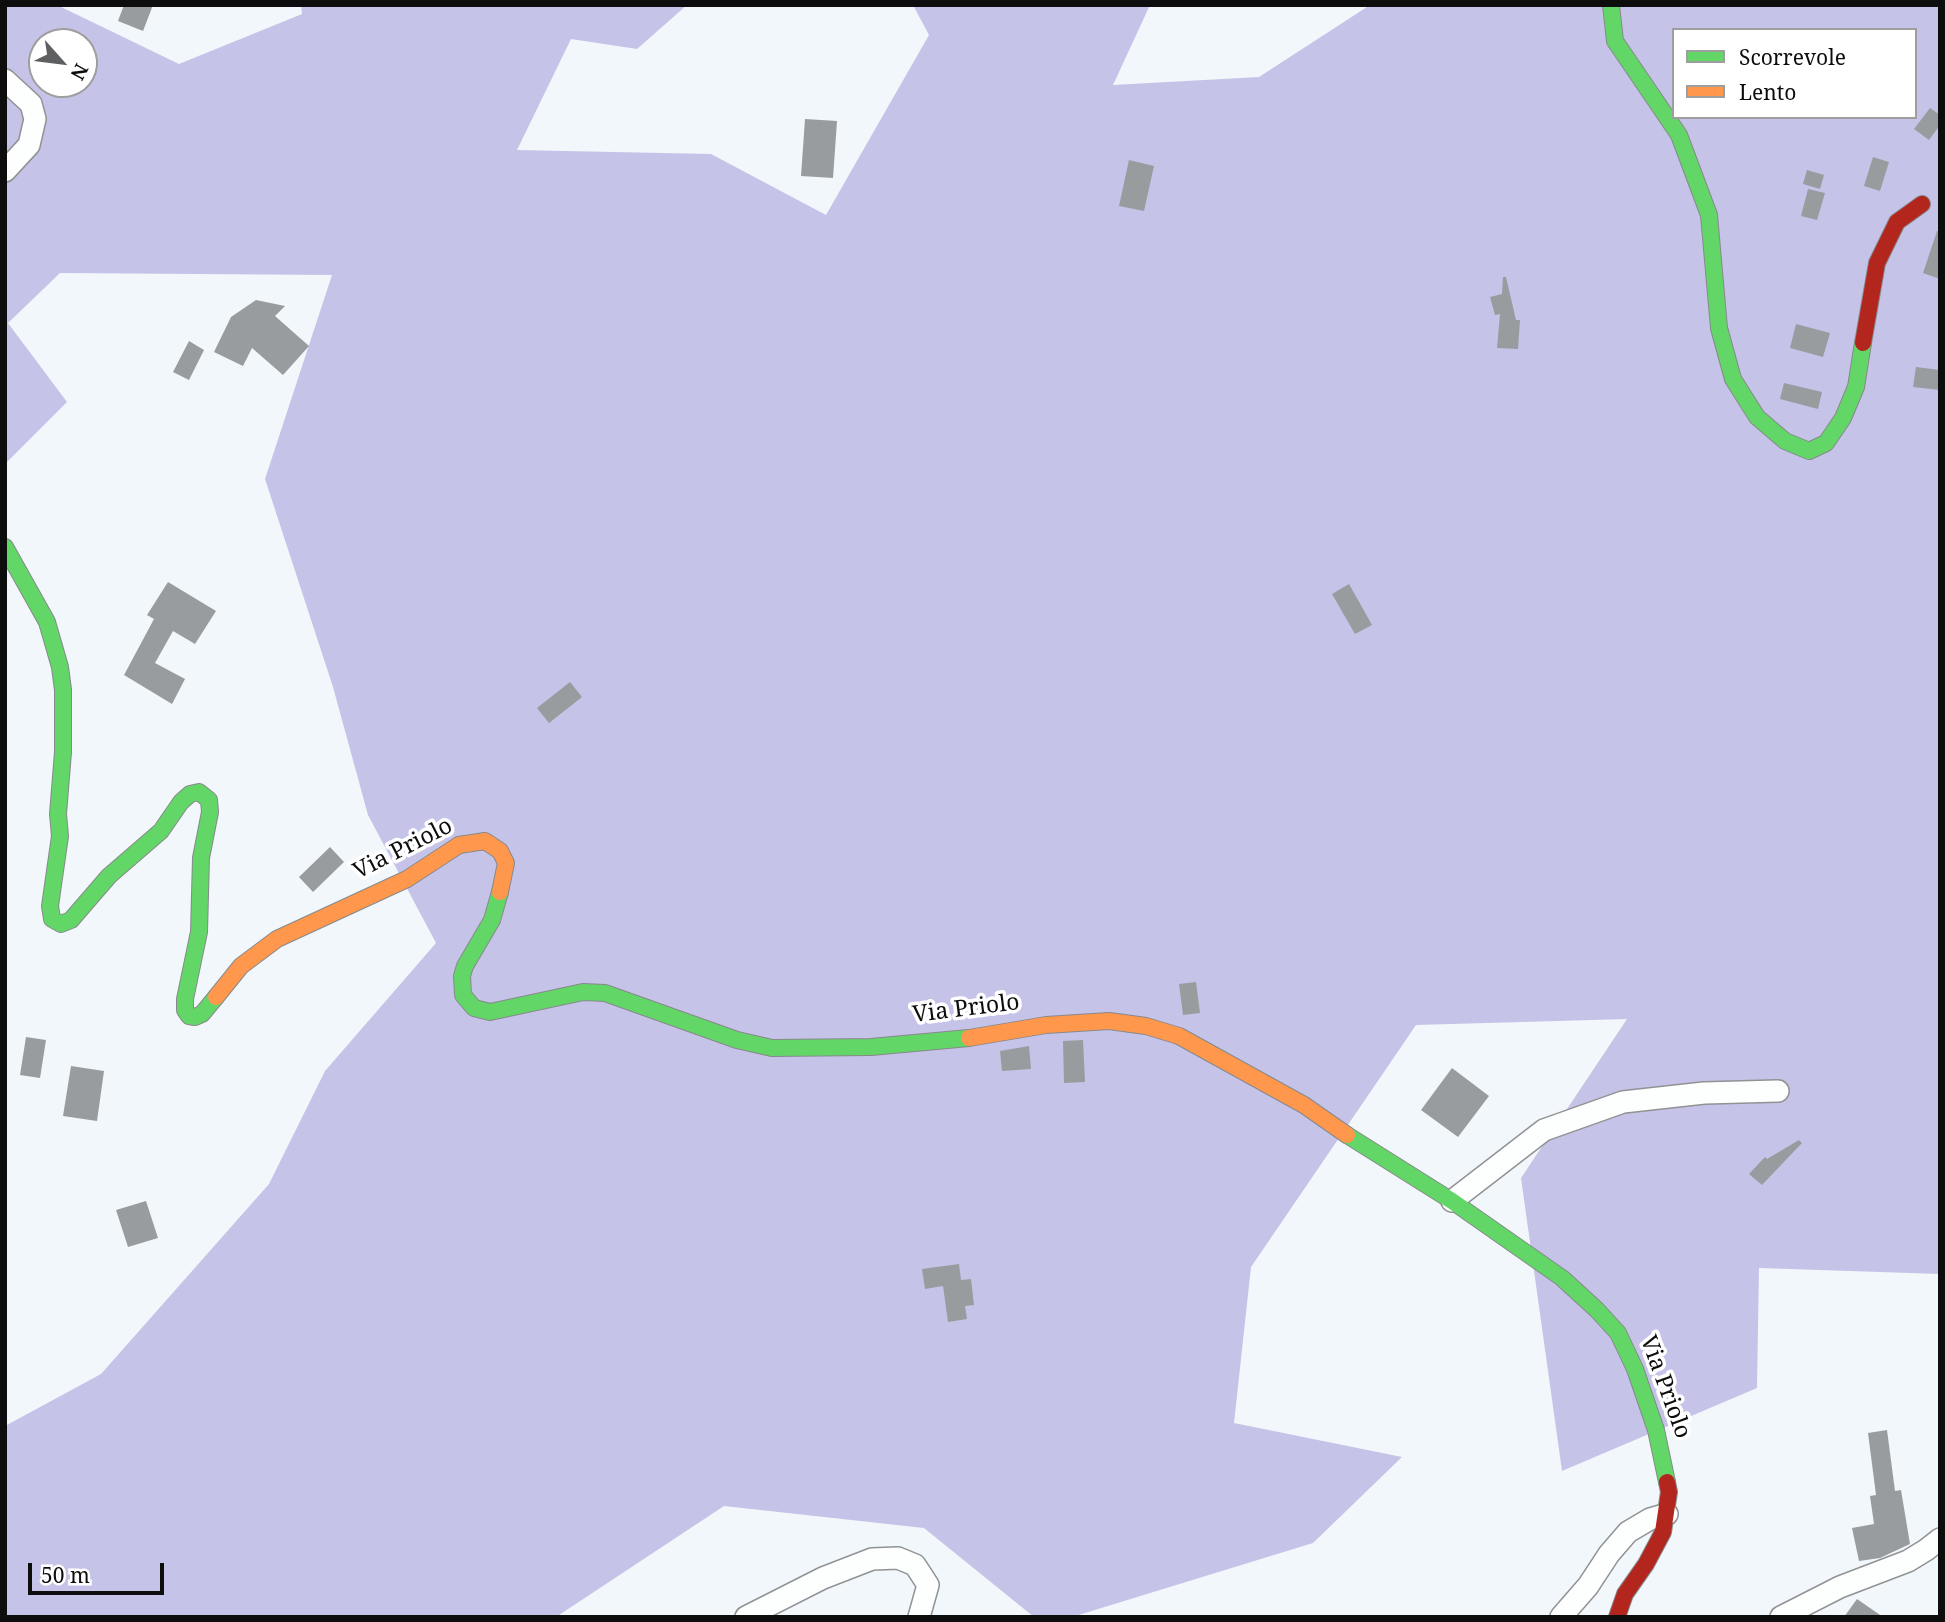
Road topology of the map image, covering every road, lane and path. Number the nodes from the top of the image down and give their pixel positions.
1 (1611, 5) edge
2 (5, 80) edge
3 (5, 171) edge
4 (1922, 204) dead end
5 (5, 547) edge
6 (1778, 1091) dead end
7 (1452, 1200) junction
8 (1667, 1514) junction
9 (1940, 1539) edge
10 (746, 1617) edge
11 (919, 1617) edge
12 (1561, 1617) edge
13 (1617, 1617) edge
14 (1781, 1617) edge

1 - 4 street
2 - 3 street
5 - 7 street, Via Priolo
6 - 7 street
7 - 8 street, Via Priolo
8 - 12 street
8 - 13 street, Via Priolo
9 - 14 street
10 - 11 street

